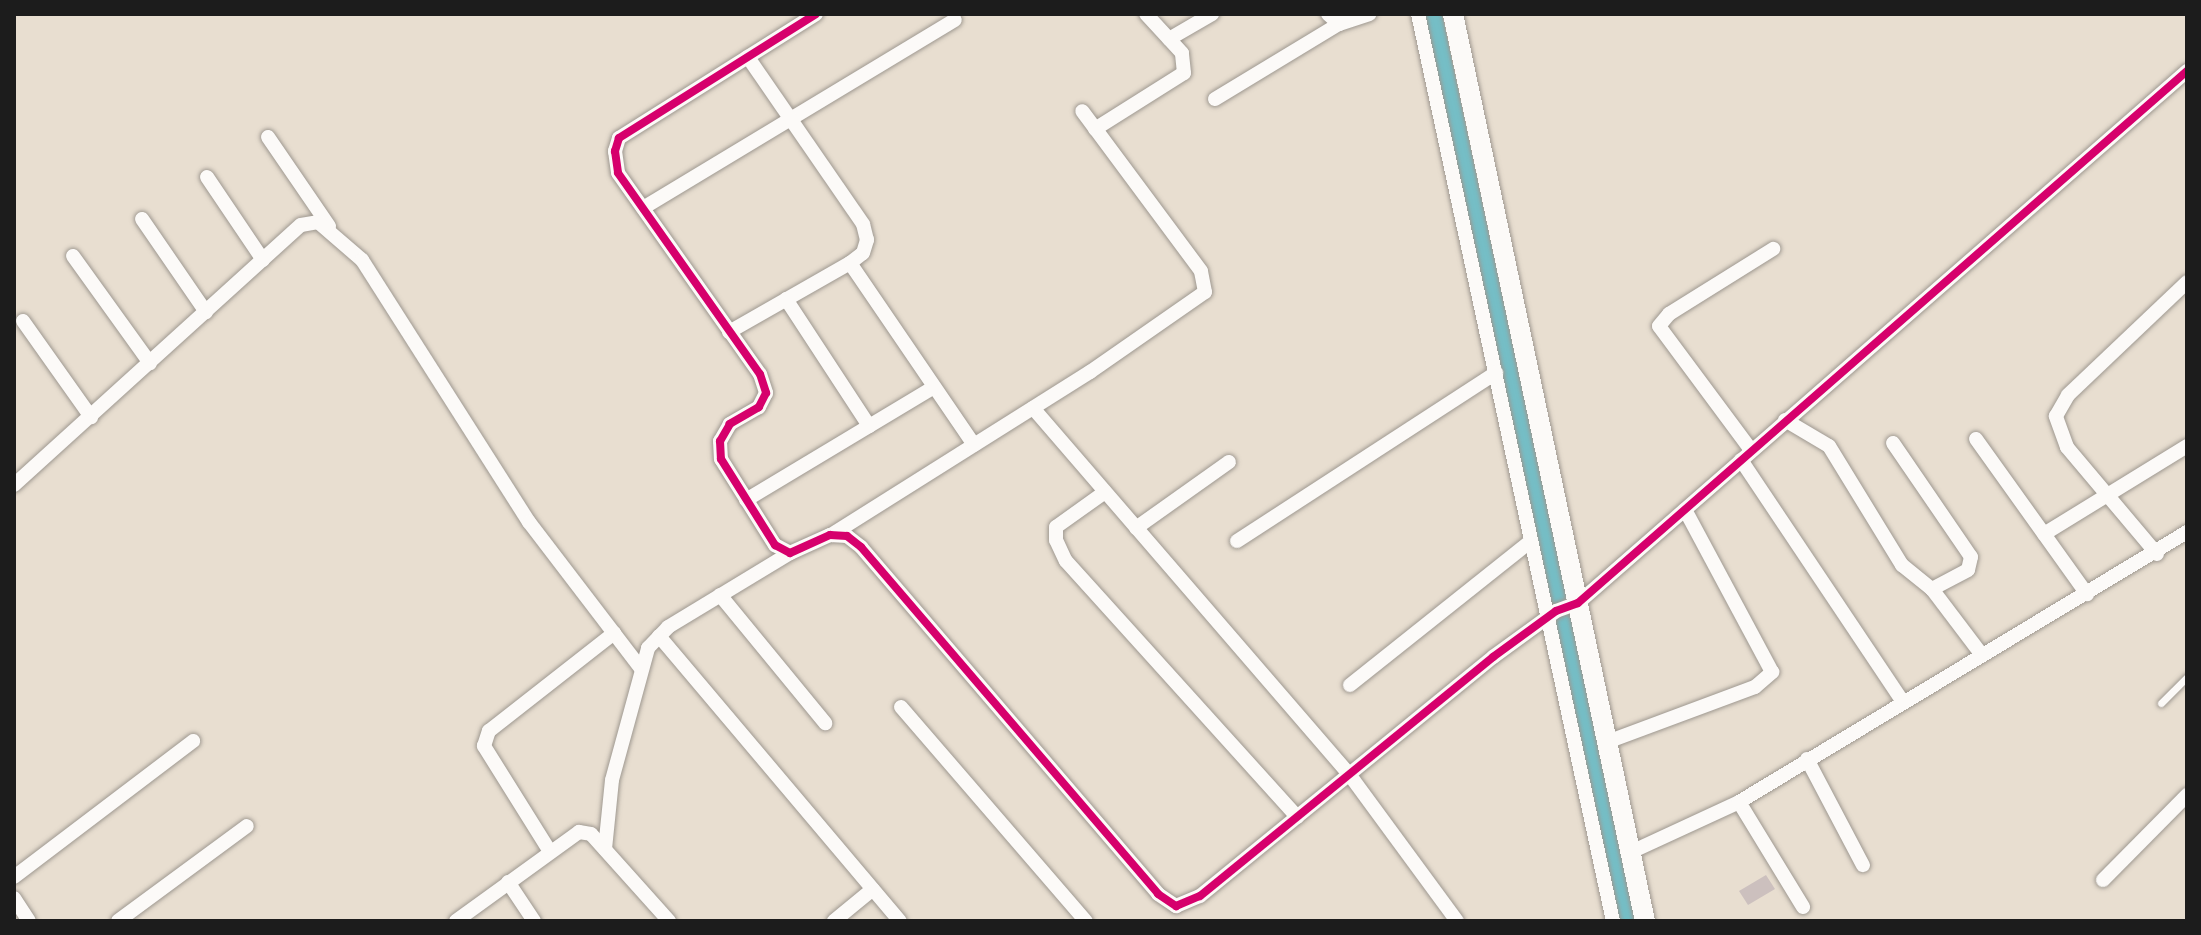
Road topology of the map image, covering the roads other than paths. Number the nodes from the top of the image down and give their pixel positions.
1 (816, 14) edge
2 (1146, 14) edge
3 (1212, 14) edge
4 (1369, 14) edge
5 (1418, 14) edge
6 (1453, 14) edge
7 (1334, 19) edge
8 (955, 20) dead end
9 (1169, 39) junction
10 (748, 57) junction
11 (2187, 71) edge
12 (1215, 99) dead end
13 (1082, 111) dead end
14 (788, 121) junction
15 (1095, 129) junction
16 (268, 137) dead end
17 (207, 177) dead end
18 (643, 208) junction
19 (142, 219) dead end
20 (331, 228) junction
21 (1773, 249) dead end
22 (73, 256) dead end
23 (263, 260) junction
24 (850, 263) junction
25 (2187, 282) edge
26 (786, 299) junction
27 (206, 312) junction
28 (23, 321) dead end
29 (729, 332) junction
30 (150, 363) junction
31 (1496, 373) junction
32 (934, 387) junction
33 (1033, 408) junction
34 (91, 417) junction
35 (1785, 420) junction
36 (869, 426) junction
37 (1976, 439) dead end
38 (1893, 443) dead end
39 (974, 445) junction
40 (2187, 446) edge
41 (1746, 455) junction
42 (1229, 462) dead end
43 (14, 485) edge
44 (1105, 492) junction
45 (2104, 493) junction
46 (746, 500) junction
47 (1685, 510) junction
48 (1136, 528) junction
49 (2187, 532) edge
50 (2044, 534) junction
51 (830, 535) junction
52 (1237, 541) dead end
53 (1531, 541) junction
54 (790, 553) junction
55 (2157, 554) junction
56 (1932, 589) junction
57 (2087, 594) junction
58 (720, 595) junction
59 (1574, 604) junction
60 (1552, 615) junction
61 (614, 633) junction
62 (659, 636) junction
63 (1982, 655) junction
64 (640, 667) junction
65 (2187, 677) edge
66 (1350, 685) dead end
67 (1903, 702) junction
68 (2161, 703) dead end
69 (901, 707) dead end
70 (825, 723) dead end
71 (193, 741) dead end
72 (1607, 742) junction
73 (1807, 759) junction
74 (1349, 774) junction
75 (2187, 795) edge
76 (1739, 802) junction
77 (1297, 817) junction
78 (247, 826) dead end
79 (605, 849) junction
80 (549, 850) junction
81 (1631, 852) junction
82 (1863, 865) dead end
83 (14, 877) edge
84 (2103, 880) dead end
85 (508, 882) junction
86 (873, 889) junction
87 (14, 898) edge
88 (1183, 905) junction
89 (1803, 907) dead end
90 (29, 921) edge
91 (118, 921) edge
92 (456, 921) edge
93 (534, 921) edge
94 (669, 921) edge
95 (834, 921) edge
96 (900, 921) edge
97 (1086, 921) edge
98 (1171, 921) edge
99 (1457, 921) edge
100 (1613, 921) edge
101 (1645, 921) edge

1 - 10 street
2 - 9 street
3 - 9 street
4 - 7 street
5 - 31 street
6 - 59 street
7 - 12 street
8 - 14 street
9 - 15 street
10 - 14 street
10 - 18 street
11 - 35 street
13 - 15 street
14 - 18 street
14 - 24 street
15 - 33 street
16 - 20 street
17 - 23 street
18 - 29 street
19 - 27 street
20 - 23 street
20 - 61 street
21 - 41 street
22 - 30 street
23 - 27 street
24 - 26 street
24 - 32 street
25 - 45 street
26 - 29 street
26 - 36 street
27 - 30 street
28 - 34 street
29 - 46 street
30 - 34 street
31 - 52 street
31 - 53 street
32 - 36 street
32 - 39 street
33 - 39 street
33 - 44 street
34 - 43 street
35 - 41 street
35 - 56 street
36 - 46 street
37 - 50 street
38 - 56 street
39 - 51 street
40 - 45 street
41 - 47 street
41 - 67 street
42 - 48 street
44 - 48 street
44 - 77 street
45 - 50 street
45 - 55 street
46 - 54 street
47 - 59 street
47 - 72 street
48 - 74 street
49 - 55 street
50 - 57 street
51 - 54 street
51 - 88 street
53 - 60 street
53 - 66 street
54 - 58 street
55 - 57 street
56 - 63 street
57 - 63 street
58 - 62 street
58 - 70 street
59 - 60 street
59 - 72 street
60 - 74 street
60 - 100 street
61 - 64 street
61 - 80 street
62 - 64 street
62 - 86 street
63 - 67 street
64 - 79 street
65 - 68 lane
67 - 73 street
69 - 97 street
71 - 83 street
72 - 81 street
73 - 76 street
73 - 82 street
74 - 77 street
74 - 99 street
75 - 84 street
76 - 81 street
76 - 89 street
77 - 88 street
78 - 91 street
79 - 80 street
79 - 94 street
80 - 85 street
81 - 101 street
85 - 92 street
85 - 93 street
86 - 95 street
86 - 96 street
87 - 90 street
88 - 98 street

